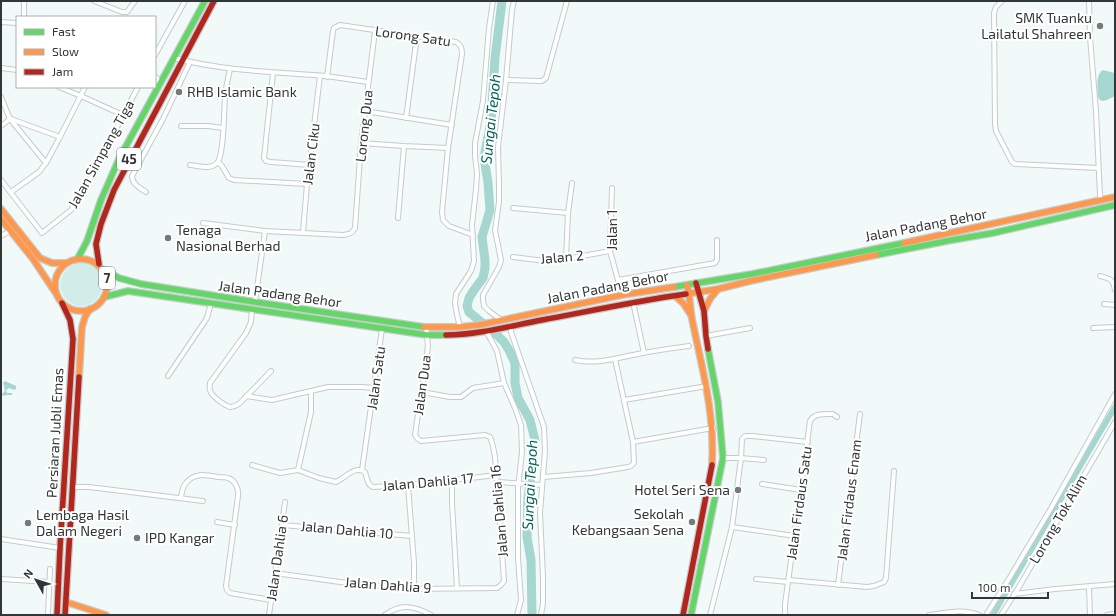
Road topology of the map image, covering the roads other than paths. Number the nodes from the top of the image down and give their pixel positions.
1 (24, 1) edge
2 (94, 1) edge
3 (135, 1) edge
4 (185, 1) edge
5 (205, 1) edge
6 (214, 1) edge
7 (493, 1) edge
8 (514, 1) edge
9 (567, 1) edge
10 (1002, 1) edge
11 (1089, 1) edge
12 (24, 16) edge
13 (1, 22) edge
14 (16, 23) edge
15 (375, 31) junction
16 (417, 36) junction
17 (156, 53) edge
18 (174, 58) junction
19 (182, 60) junction
20 (190, 62) junction
21 (1, 68) edge
22 (230, 68) junction
23 (16, 70) edge
24 (273, 73) junction
25 (320, 76) junction
26 (328, 76) junction
27 (156, 77) edge
28 (506, 80) junction
29 (368, 82) junction
30 (160, 84) junction
31 (61, 88) edge
32 (85, 88) edge
33 (137, 88) edge
34 (81, 96) junction
35 (1, 97) edge
36 (365, 111) junction
37 (123, 115) junction
38 (406, 118) junction
39 (10, 119) junction
40 (452, 124) junction
41 (1, 126) edge
42 (181, 126) dead end
43 (223, 128) junction
44 (144, 132) junction
45 (60, 137) junction
46 (153, 137) junction
47 (361, 143) junction
48 (404, 146) junction
49 (448, 148) junction
50 (46, 163) junction
51 (217, 163) junction
52 (190, 165) dead end
53 (310, 165) junction
54 (1098, 168) junction
55 (1, 180) edge
56 (572, 183) dead end
57 (307, 184) junction
58 (612, 188) dead end
59 (11, 192) junction
60 (146, 192) dead end
61 (1115, 197) edge
62 (1101, 200) junction
63 (1115, 205) edge
64 (1107, 206) junction
65 (513, 208) dead end
66 (1, 209) edge
67 (568, 213) junction
68 (398, 218) dead end
69 (1, 220) edge
70 (203, 224) dead end
71 (10, 231) junction
72 (265, 231) junction
73 (303, 232) junction
74 (473, 235) junction
75 (1, 236) edge
76 (717, 240) dead end
77 (610, 251) junction
78 (513, 257) dead end
79 (78, 258) junction
80 (566, 259) junction
81 (66, 263) junction
82 (99, 264) junction
83 (104, 270) junction
84 (1100, 276) dead end
85 (618, 280) junction
86 (696, 283) junction
87 (687, 285) junction
88 (718, 289) junction
89 (1115, 290) edge
90 (698, 292) junction
91 (689, 294) junction
92 (622, 295) junction
93 (675, 296) junction
94 (104, 297) junction
95 (58, 298) junction
96 (255, 302) junction
97 (633, 302) junction
98 (62, 303) junction
99 (211, 303) junction
100 (1104, 304) dead end
101 (1115, 305) edge
102 (90, 309) junction
103 (252, 309) junction
104 (704, 311) junction
105 (691, 315) junction
106 (499, 320) junction
107 (508, 326) junction
108 (426, 327) junction
109 (460, 327) junction
110 (1115, 327) edge
111 (382, 328) junction
112 (750, 328) dead end
113 (1093, 328) dead end
114 (486, 331) junction
115 (427, 335) junction
116 (706, 336) junction
117 (689, 346) dead end
118 (644, 353) junction
119 (615, 359) junction
120 (575, 360) dead end
121 (271, 371) dead end
122 (168, 376) dead end
123 (504, 383) junction
124 (708, 386) junction
125 (374, 388) junction
126 (311, 391) junction
127 (422, 392) junction
128 (1115, 394) edge
129 (246, 396) junction
130 (624, 400) junction
131 (860, 414) dead end
132 (837, 417) dead end
133 (1115, 422) edge
134 (713, 428) junction
135 (490, 437) joint
136 (633, 442) junction
137 (808, 442) junction
138 (65, 456) junction
139 (75, 456) junction
140 (723, 458) junction
141 (741, 458) junction
142 (764, 460) dead end
143 (252, 465) dead end
144 (298, 470) junction
145 (362, 470) junction
146 (894, 471) dead end
147 (497, 475) junction
148 (543, 477) junction
149 (452, 480) junction
150 (497, 482) junction
151 (518, 483) junction
152 (762, 484) dead end
153 (408, 485) junction
154 (540, 485) junction
155 (73, 487) junction
156 (801, 490) junction
157 (181, 497) junction
158 (203, 500) dead end
159 (285, 502) dead end
160 (217, 522) dead end
161 (282, 525) junction
162 (235, 526) junction
163 (732, 527) junction
164 (412, 536) junction
165 (795, 536) junction
166 (1, 539) edge
167 (60, 548) junction
168 (50, 570) dead end
169 (275, 573) junction
170 (756, 578) dead end
171 (1, 579) edge
172 (788, 581) junction
173 (49, 582) junction
174 (1115, 584) edge
175 (501, 585) joint
176 (838, 585) junction
177 (1089, 587) junction
178 (414, 588) junction
179 (457, 588) junction
180 (1014, 594) junction
181 (271, 600) junction
182 (66, 602) junction
183 (1115, 614) edge
184 (48, 615) edge
185 (57, 615) edge
186 (65, 615) edge
187 (106, 615) edge
188 (269, 615) edge
189 (385, 615) edge
190 (431, 615) edge
191 (517, 615) edge
192 (541, 615) edge
193 (683, 615) edge
194 (691, 615) edge
195 (710, 615) edge
196 (785, 615) edge
197 (929, 615) edge
198 (979, 615) edge
199 (986, 615) edge
200 (1001, 615) edge
201 (1090, 615) edge
202 (1107, 615) edge

1 - 12 street
2 - 3 street
4 - 17 street
5 - 18 main road, 45
6 - 19 main road, 45
7 - 74 street
8 - 28 street
9 - 28 street
10 - 54 street
11 - 54 street
13 - 14 street
15 - 16 street, Lorong Satu
15 - 26 street, Lorong Satu
15 - 29 street, Lorong Dua
16 - 38 street
16 - 40 street, Lorong Satu
18 - 19 street
18 - 30 main road, 45
19 - 20 street
19 - 44 main road, 45
20 - 22 street
20 - 46 street
21 - 23 street
22 - 24 street
22 - 43 street
24 - 25 street
24 - 53 street
25 - 26 street
25 - 53 street, Jalan Ciku
26 - 29 street
27 - 30 street
28 - 106 street
29 - 36 street, Lorong Dua
30 - 79 main road, 45
31 - 34 street
32 - 34 street
33 - 37 street, Jalan Simpang Tiga
34 - 37 street
34 - 45 street
35 - 39 street
36 - 38 street
36 - 47 street, Lorong Dua
37 - 59 street, Jalan Simpang Tiga
38 - 40 street
39 - 41 street
39 - 45 street
39 - 50 street
40 - 49 street, Lorong Satu
42 - 43 street
43 - 51 street
44 - 46 street
44 - 82 main road, 45
45 - 50 street
46 - 60 street
47 - 48 street
47 - 73 street, Lorong Dua
48 - 49 street
48 - 68 street
49 - 74 street, Lorong Satu
50 - 59 street
51 - 52 street
51 - 57 street
53 - 57 street, Jalan Ciku
54 - 62 street
55 - 59 street
56 - 67 street
57 - 73 street, Jalan Ciku
58 - 77 street, Jalan 1
61 - 62 main road, Jalan Padang Behor
62 - 64 main road
62 - 86 main road, Jalan Padang Behor
63 - 64 main road, Jalan Padang Behor
64 - 88 main road, Jalan Padang Behor
65 - 67 street
66 - 81 main road
67 - 80 street
69 - 71 main road
70 - 72 street
71 - 75 street
71 - 95 main road
72 - 73 street
72 - 96 street
74 - 109 street
76 - 85 street
77 - 80 street, Jalan 2
77 - 85 street, Jalan 1
78 - 80 street, Jalan 2
79 - 81 main road
79 - 82 main road, 7
81 - 95 main road
82 - 83 main road, 7
83 - 94 main road, 7
83 - 96 main road, Jalan Padang Behor
84 - 89 street
85 - 92 street, Jalan 1
86 - 87 main road, Jalan Padang Behor
86 - 90 main road
87 - 91 main road
87 - 92 main road, Jalan Padang Behor
88 - 90 main road, Jalan Padang Behor
88 - 104 main road
90 - 91 main road, Jalan Padang Behor
90 - 104 main road
91 - 93 main road, Jalan Padang Behor
91 - 105 main road
92 - 106 main road, Jalan Padang Behor
93 - 97 main road, Jalan Padang Behor
93 - 105 main road
94 - 99 main road, Jalan Padang Behor
94 - 102 main road, 7
95 - 98 main road
96 - 108 main road, Jalan Padang Behor
97 - 107 main road, Jalan Padang Behor
97 - 118 street
98 - 102 main road
98 - 138 main road, Persiaran Jubli Emas
99 - 103 main road, Jalan Padang Behor
99 - 122 street
100 - 101 street
102 - 139 main road, Persiaran Jubli Emas / 7
103 - 111 main road, Jalan Padang Behor
103 - 129 street
104 - 116 main road
105 - 124 main road
106 - 109 main road, Jalan Padang Behor
107 - 114 main road, Jalan Padang Behor
107 - 148 street
108 - 109 main road, Jalan Padang Behor
108 - 115 street, Jalan Dua
110 - 113 street
111 - 115 main road, Jalan Padang Behor
111 - 125 street, Jalan Satu
112 - 116 street
114 - 115 main road, Jalan Padang Behor
114 - 123 street
115 - 127 street, Jalan Dua
116 - 140 main road
117 - 118 street
118 - 119 street
119 - 120 street
119 - 130 street
121 - 129 street
123 - 127 street
123 - 151 street
124 - 130 street
124 - 134 main road
125 - 126 street
125 - 145 street, Jalan Satu
126 - 129 street
126 - 144 street
127 - 135 street, Jalan Dua
128 - 199 street
130 - 136 street
131 - 176 street, Jalan Firdaus Enam
132 - 137 street, Jalan Firdaus Satu
133 - 180 street, Lorong Tok Alim
134 - 136 street
134 - 193 main road
135 - 147 street, Jalan Dahlia 16
136 - 148 street
137 - 141 street
137 - 156 street, Jalan Firdaus Satu
138 - 139 main road
138 - 167 main road, Persiaran Jubli Emas
139 - 155 main road, Persiaran Jubli Emas / 7
140 - 141 street
140 - 194 main road
141 - 142 street
141 - 163 street
143 - 144 street
144 - 145 street
145 - 153 street, Jalan Dahlia 17
146 - 176 street
147 - 149 street, Jalan Dahlia 17
147 - 150 street, Jalan Dahlia 16
148 - 154 street
149 - 153 street, Jalan Dahlia 17
149 - 179 street
150 - 151 street
150 - 175 street, Jalan Dahlia 16
151 - 154 street
151 - 191 street
152 - 156 street
153 - 164 street
154 - 192 street
155 - 157 street
155 - 182 main road, Persiaran Jubli Emas / 7
156 - 165 street, Jalan Firdaus Satu
157 - 158 street
157 - 162 street
159 - 161 street, Jalan Dahlia 6
160 - 162 street
161 - 164 street, Jalan Dahlia 10
161 - 169 street, Jalan Dahlia 6
162 - 181 street
163 - 165 street
163 - 195 street
164 - 178 street
165 - 172 street, Jalan Firdaus Satu
166 - 167 street
167 - 185 main road, Persiaran Jubli Emas
168 - 173 street
169 - 178 street, Jalan Dahlia 9
169 - 181 street, Jalan Dahlia 6
170 - 172 street
171 - 173 street
172 - 176 street
172 - 196 street, Jalan Firdaus Satu
173 - 184 street
174 - 177 street
175 - 179 street, Jalan Dahlia 9
177 - 180 street
177 - 201 street
178 - 179 street, Jalan Dahlia 9
180 - 200 street, Lorong Tok Alim
181 - 188 street, Jalan Dahlia 6
182 - 186 main road, Persiaran Jubli Emas / 7
182 - 187 main road
183 - 202 street
189 - 190 street
197 - 198 street

